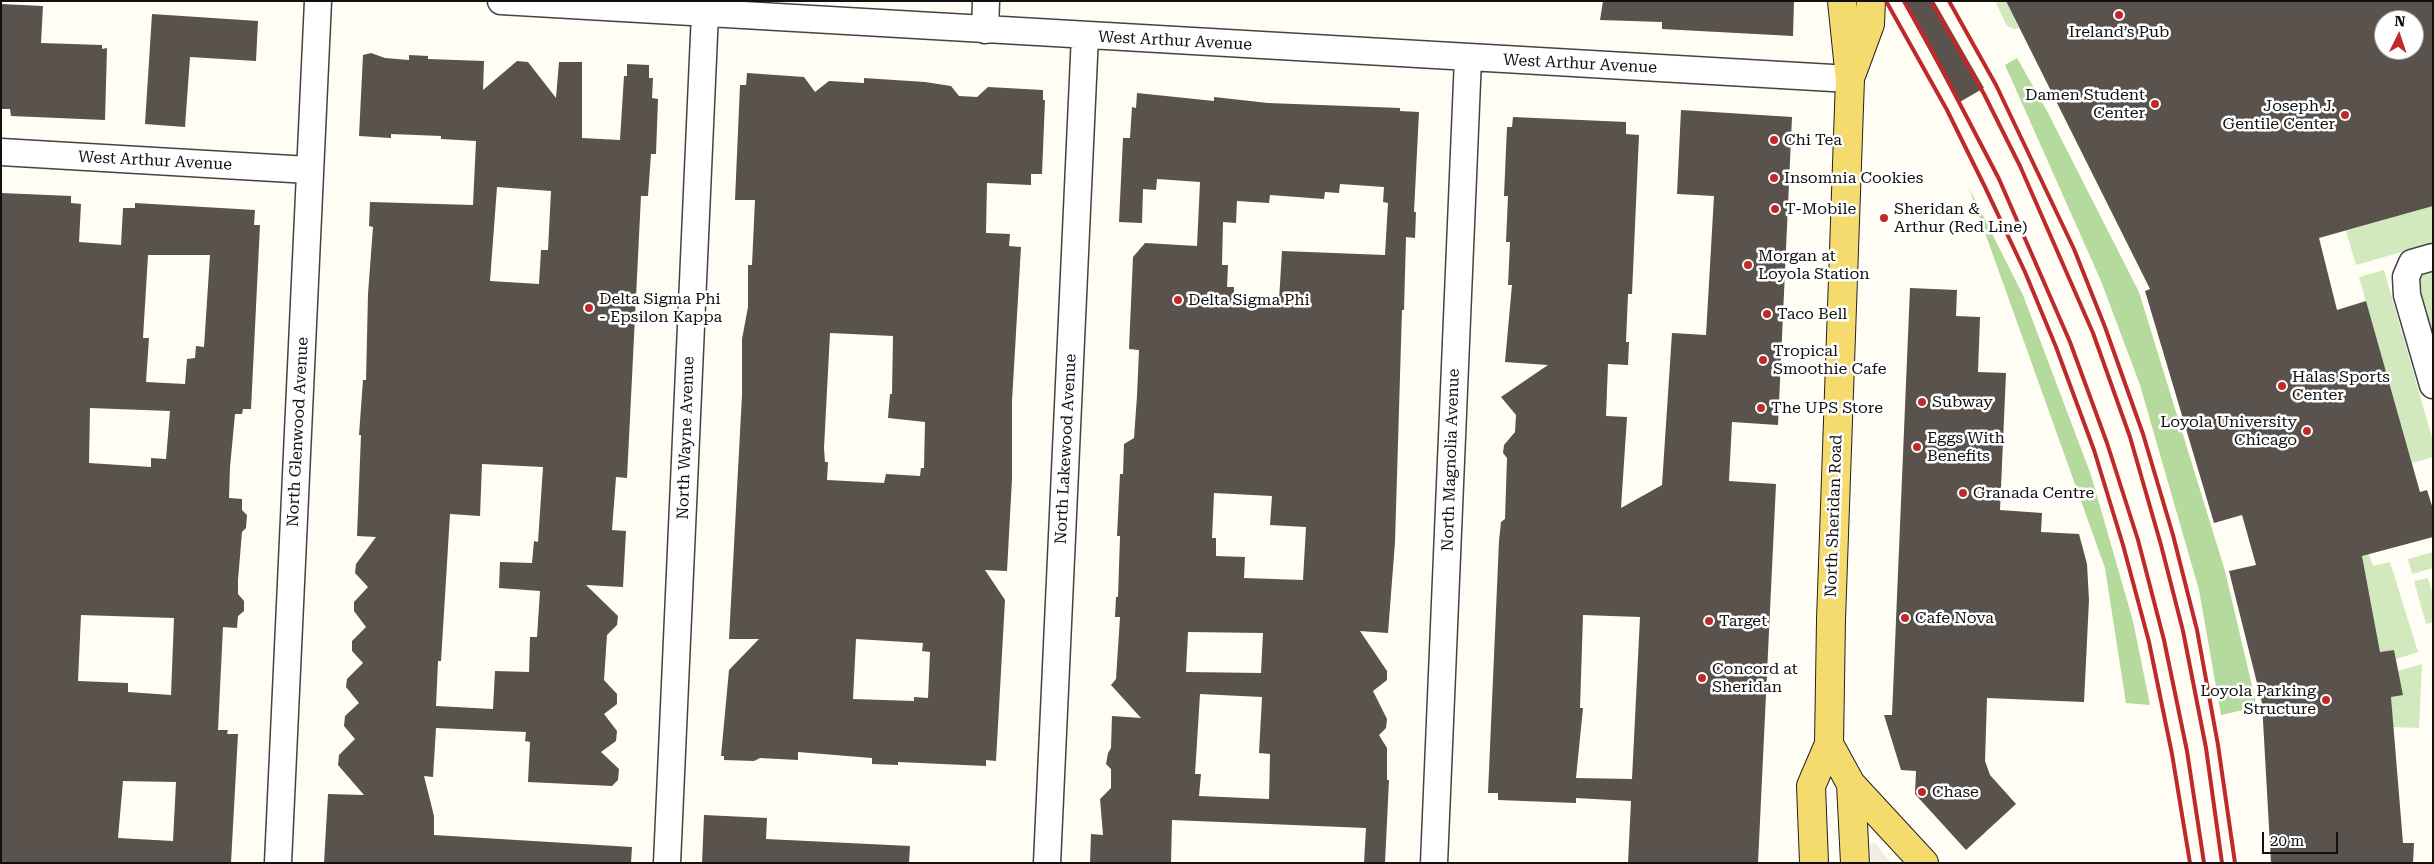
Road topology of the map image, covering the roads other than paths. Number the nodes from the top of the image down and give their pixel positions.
1 (318, 1) edge
2 (501, 1) edge
3 (986, 1) edge
4 (1842, 1) edge
5 (1871, 1) edge
6 (705, 13) junction
7 (985, 30) junction
8 (1085, 35) junction
9 (1468, 58) junction
10 (1850, 79) junction
11 (1, 152) edge
12 (310, 170) junction
13 (2433, 257) edge
14 (2433, 384) edge
15 (1829, 744) junction
16 (1851, 784) junction
17 (278, 863) edge
18 (667, 863) edge
19 (1047, 863) edge
20 (1434, 863) edge
21 (1814, 863) edge
22 (1855, 863) edge
23 (1924, 863) edge

1 - 12 street, North Glenwood Avenue
2 - 6 street, West Arthur Avenue
3 - 7 street
4 - 10 main road, North Sheridan Road
5 - 10 main road, North Sheridan Road
6 - 7 street, West Arthur Avenue
6 - 18 street, North Wayne Avenue
7 - 8 street, West Arthur Avenue
8 - 9 street, West Arthur Avenue
8 - 19 street, North Lakewood Avenue
9 - 10 street, West Arthur Avenue
9 - 20 street, North Magnolia Avenue
10 - 15 main road, North Sheridan Road
11 - 12 street, West Arthur Avenue
12 - 17 street, North Glenwood Avenue
13 - 14 street
15 - 16 main road, North Sheridan Road
15 - 21 main road, North Sheridan Road
16 - 22 main road, North Sheridan Road
16 - 23 main road

